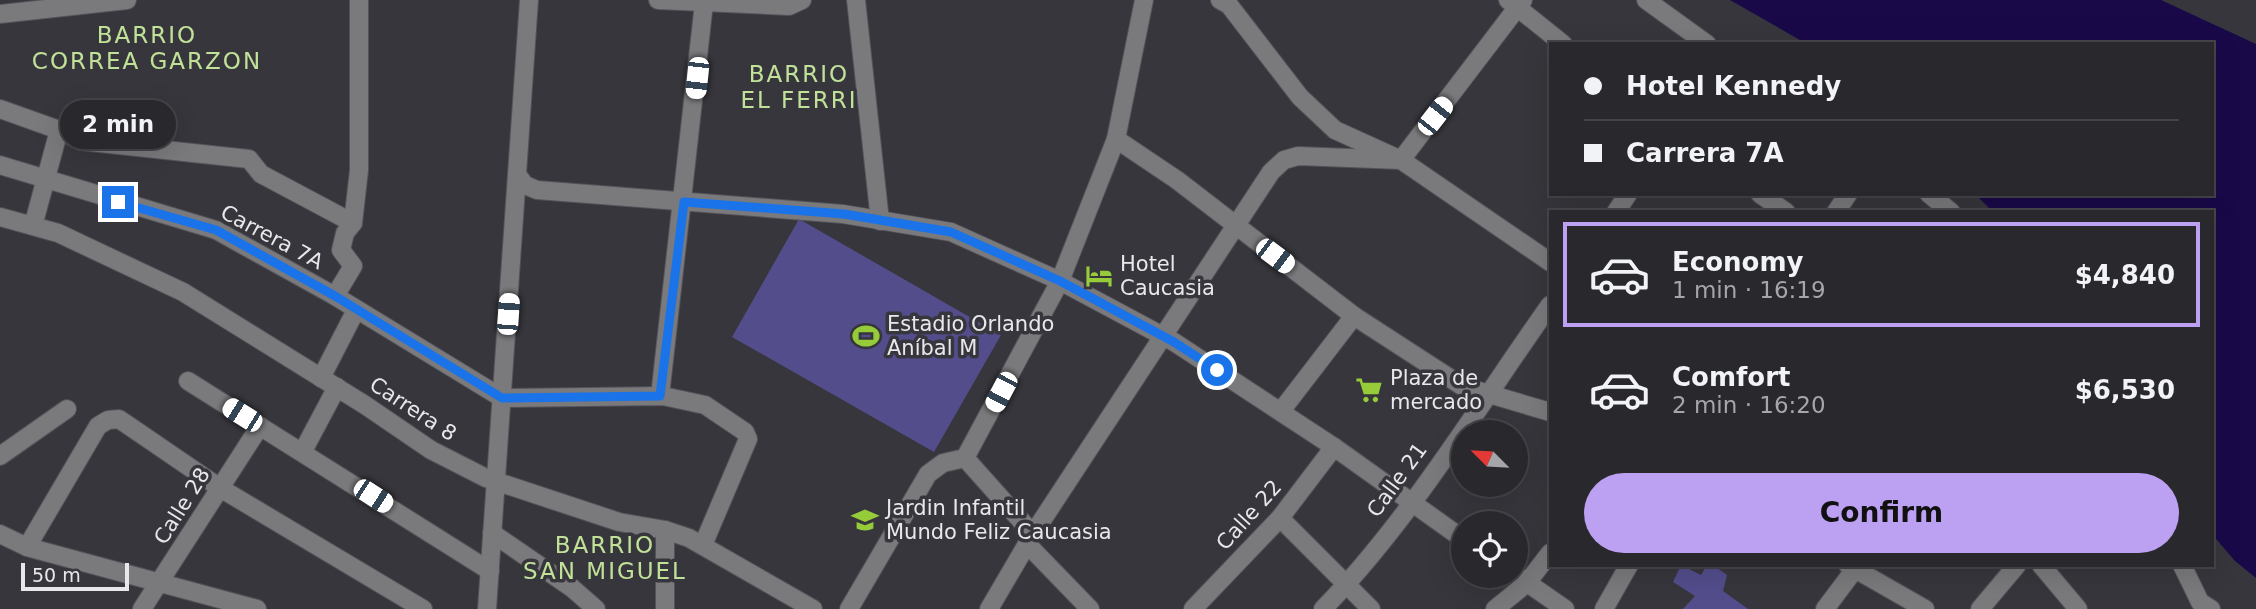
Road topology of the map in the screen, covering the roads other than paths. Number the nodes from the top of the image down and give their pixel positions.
1 (127, 0) edge
2 (359, 0) edge
3 (530, 0) edge
4 (658, 0) edge
5 (802, 0) edge
6 (856, 0) edge
7 (1144, 0) edge
8 (1220, 0) edge
9 (1646, 0) edge
10 (1516, 2) edge
11 (704, 3) junction
12 (0, 14) edge
13 (1561, 42) edge
14 (1704, 42) edge
15 (0, 109) edge
16 (59, 130) junction
17 (1335, 130) junction
18 (1116, 139) junction
19 (1337, 157) junction
20 (1401, 160) junction
21 (0, 165) edge
22 (517, 176) junction
23 (44, 180) junction
24 (1763, 196) edge
25 (1931, 196) edge
26 (684, 202) junction
27 (1783, 210) edge
28 (1948, 210) edge
29 (0, 217) edge
30 (880, 221) junction
31 (353, 223) junction
32 (33, 226) junction
33 (1236, 227) junction
34 (1549, 261) edge
35 (1060, 281) junction
36 (335, 296) junction
37 (1549, 306) edge
38 (356, 310) junction
39 (1354, 316) junction
40 (1163, 336) junction
41 (188, 382) dead end
42 (329, 382) junction
43 (1489, 392) junction
44 (660, 396) junction
45 (502, 398) junction
46 (67, 409) dead end
47 (1281, 411) junction
48 (1549, 412) edge
49 (260, 426) junction
50 (1334, 447) junction
51 (303, 451) junction
52 (0, 456) edge
53 (965, 458) junction
54 (495, 480) junction
55 (220, 488) junction
56 (1410, 503) junction
57 (1280, 518) junction
58 (665, 530) junction
59 (1451, 531) edge
60 (492, 533) junction
61 (0, 534) edge
62 (1030, 539) junction
63 (703, 545) junction
64 (27, 547) junction
65 (1549, 554) edge
66 (1628, 567) edge
67 (1852, 567) edge
68 (2015, 567) edge
69 (2043, 567) edge
70 (2183, 567) edge
71 (490, 571) junction
72 (1528, 573) edge
73 (160, 584) junction
74 (1528, 584) edge
75 (1347, 585) junction
76 (1513, 588) edge
77 (233, 605) edge
78 (2201, 607) edge
79 (142, 609) edge
80 (257, 609) edge
81 (423, 609) edge
82 (487, 609) edge
83 (596, 609) edge
84 (665, 609) edge
85 (813, 609) edge
86 (849, 609) edge
87 (989, 609) edge
88 (1090, 609) edge
89 (1193, 609) edge
90 (1323, 609) edge
91 (1371, 609) edge
92 (1495, 609) edge
93 (1565, 609) edge
94 (1604, 609) edge
95 (1825, 609) edge
96 (1925, 609) edge
97 (1980, 609) edge
98 (2078, 609) edge

1 - 12 street
2 - 31 street
3 - 22 street
4 - 11 street
5 - 11 street
6 - 30 street
7 - 18 street
8 - 17 street
9 - 14 street
10 - 13 street
10 - 20 street
11 - 26 street
15 - 16 street
16 - 23 street
16 - 31 street
17 - 19 street
17 - 20 street
18 - 33 street
18 - 35 street
19 - 20 street
19 - 33 street
20 - 34 street
21 - 23 street, Carrera 7A
22 - 26 street
22 - 45 street
23 - 32 street
23 - 36 street, Carrera 7A
24 - 27 street
25 - 28 street
26 - 30 street
26 - 44 street
29 - 32 street, Carrera 8
30 - 35 street
31 - 36 street
32 - 42 street, Carrera 8
33 - 39 street
33 - 40 street
35 - 40 street
35 - 53 street
36 - 38 street, Carrera 7A
37 - 43 street, Calle 21
38 - 42 street
38 - 45 street, Carrera 7A
39 - 43 street
39 - 47 street
40 - 47 street
40 - 62 street
41 - 49 street
42 - 51 street
42 - 54 street, Carrera 8
43 - 48 street
43 - 56 street, Calle 21
44 - 45 street
44 - 63 street
45 - 54 street
46 - 52 street
47 - 50 street
49 - 51 street
49 - 55 street, Calle 28
50 - 56 street
50 - 57 street, Calle 22
51 - 71 street
53 - 62 street
53 - 86 street
54 - 58 street, Carrera 8
54 - 60 street
55 - 64 street
55 - 73 street, Calle 28
55 - 81 street
56 - 59 street
56 - 75 street, Calle 21
57 - 75 street
57 - 89 street, Calle 22
58 - 63 street, Carrera 8
58 - 84 street
60 - 71 street
60 - 83 street
61 - 64 street
62 - 87 street
62 - 88 street
63 - 85 street, Carrera 8
64 - 73 street
65 - 72 street
66 - 94 street
67 - 95 street
67 - 96 street
68 - 97 street
69 - 98 street
70 - 78 street
71 - 82 street
73 - 77 street
73 - 79 street, Calle 28
74 - 93 street
75 - 90 street, Calle 21
75 - 91 street
76 - 92 street
77 - 80 street

